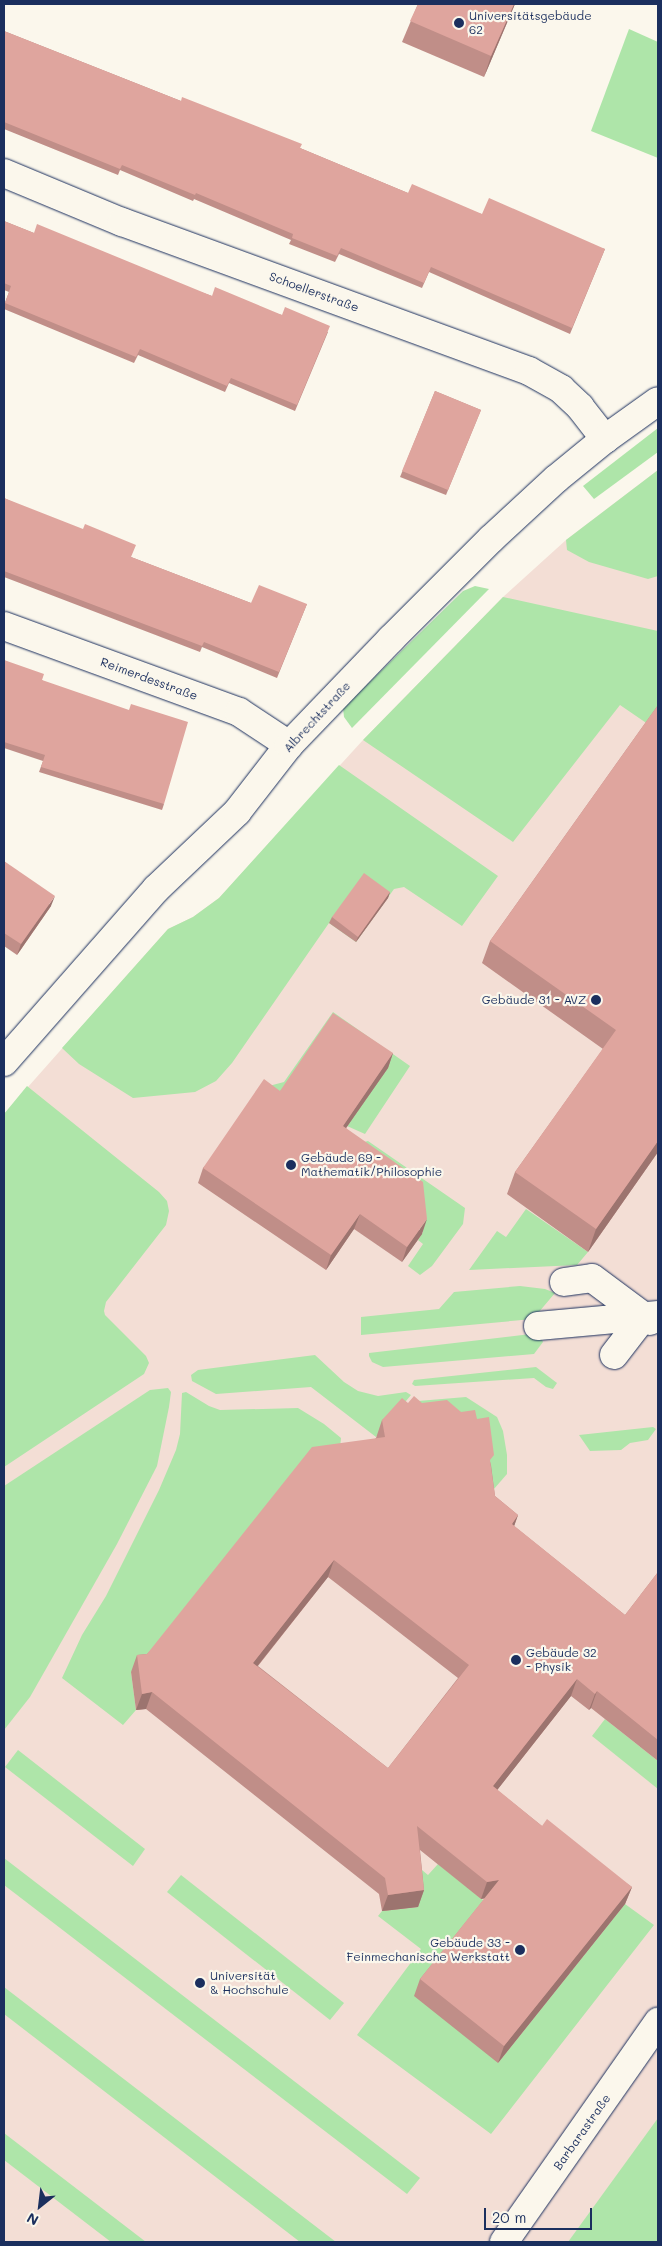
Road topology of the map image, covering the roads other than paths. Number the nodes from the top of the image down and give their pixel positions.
1 (4, 173) edge
2 (658, 401) edge
3 (606, 439) junction
4 (4, 626) edge
5 (289, 744) junction
6 (4, 1062) edge
7 (564, 1282) dead end
8 (653, 1319) edge
9 (538, 1326) dead end
10 (614, 1355) dead end
11 (658, 2022) edge
12 (504, 2242) edge

1 - 3 street, Schoellerstraße
2 - 3 street, Albrechtstraße
3 - 5 street, Albrechtstraße
4 - 5 street, Reimerdesstraße
5 - 6 street, Albrechtstraße
7 - 8 street
8 - 9 street
8 - 10 street
11 - 12 street, Barbarastraße

